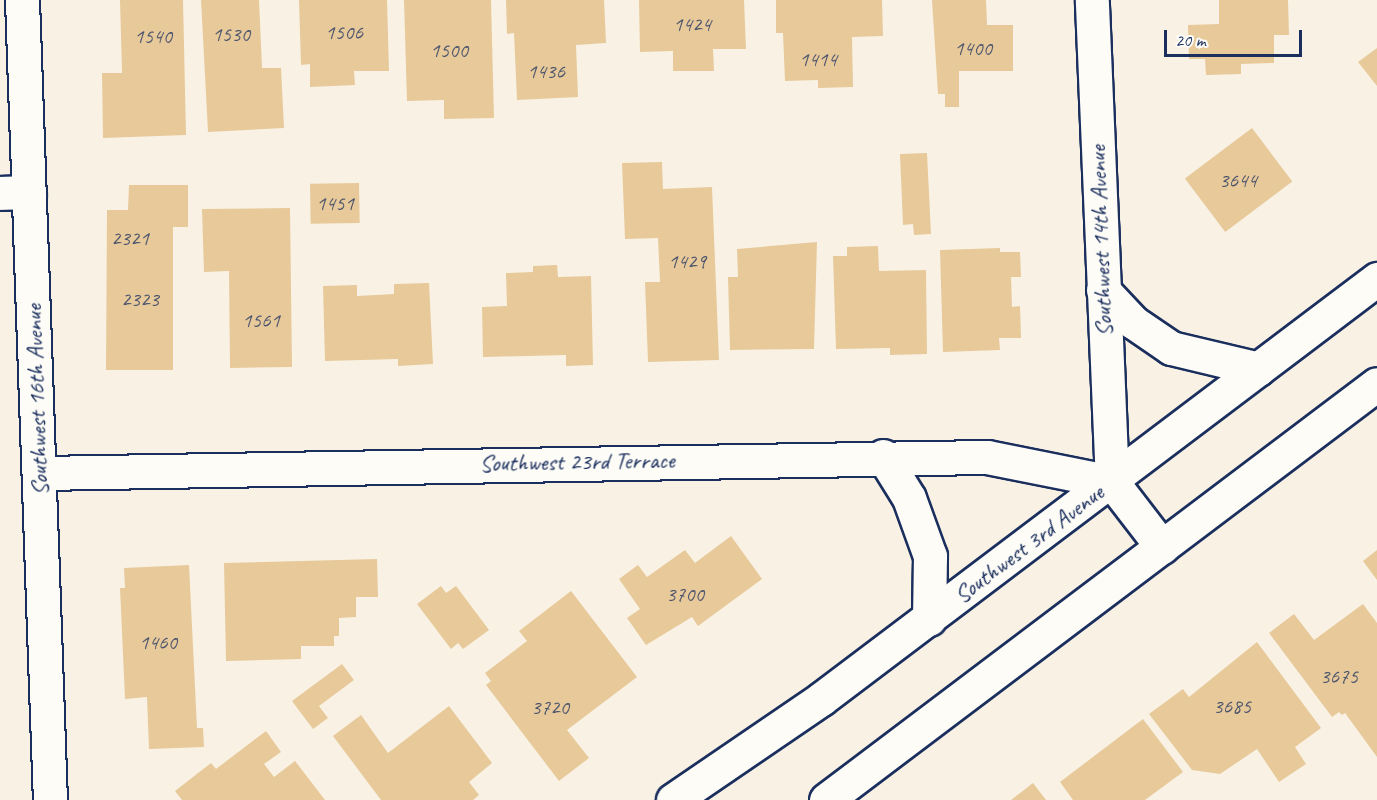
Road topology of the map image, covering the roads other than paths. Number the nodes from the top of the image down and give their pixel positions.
1 (22, 0) edge
2 (1092, 0) edge
3 (15, 193) edge
4 (1377, 279) edge
5 (1103, 290) junction
6 (1258, 369) junction
7 (1377, 384) edge
8 (883, 456) junction
9 (40, 473) junction
10 (1112, 482) junction
11 (1162, 547) junction
12 (929, 619) junction
13 (50, 800) edge
14 (673, 800) edge
15 (826, 800) edge

1 - 3 street, Southwest 16th Avenue
2 - 5 street, Southwest 14th Avenue
3 - 9 street, Southwest 16th Avenue
4 - 6 street, Southwest 3rd Avenue
5 - 6 street
5 - 10 street, Southwest 14th Avenue
6 - 10 street, Southwest 3rd Avenue
7 - 11 street
8 - 9 street, Southwest 23rd Terrace
8 - 10 street, Southwest 23rd Terrace
8 - 12 street
9 - 13 street, Southwest 16th Avenue
10 - 11 street
10 - 12 street, Southwest 3rd Avenue
11 - 15 street
12 - 14 street, Southwest 3rd Avenue

